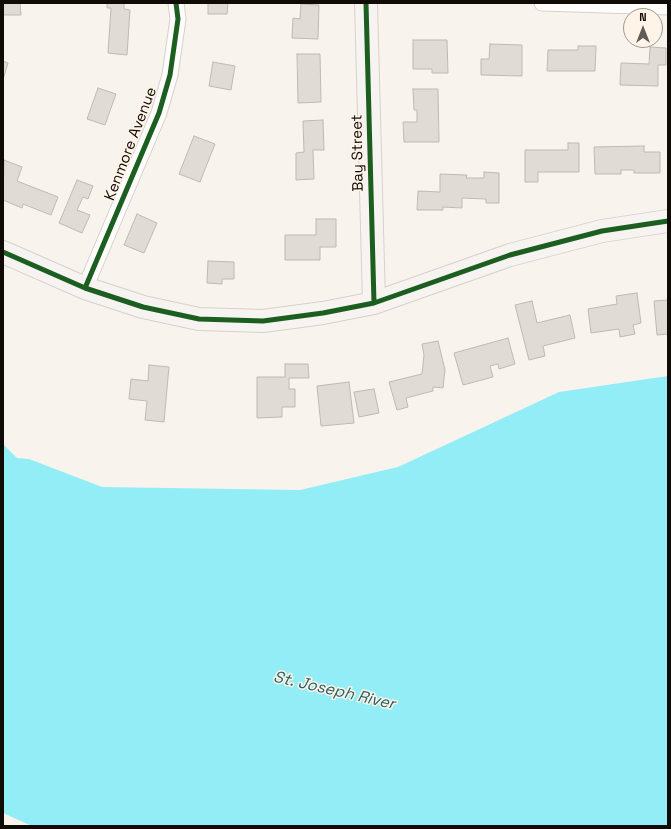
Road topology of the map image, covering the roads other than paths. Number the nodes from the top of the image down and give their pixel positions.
1 (176, 3) edge
2 (366, 3) edge
3 (542, 3) edge
4 (668, 7) edge
5 (668, 221) edge
6 (3, 252) edge
7 (85, 288) junction
8 (374, 303) junction

1 - 7 street, Kenmore Avenue
2 - 8 street, Bay Street
3 - 4 street
5 - 8 street
6 - 7 street
7 - 8 street

